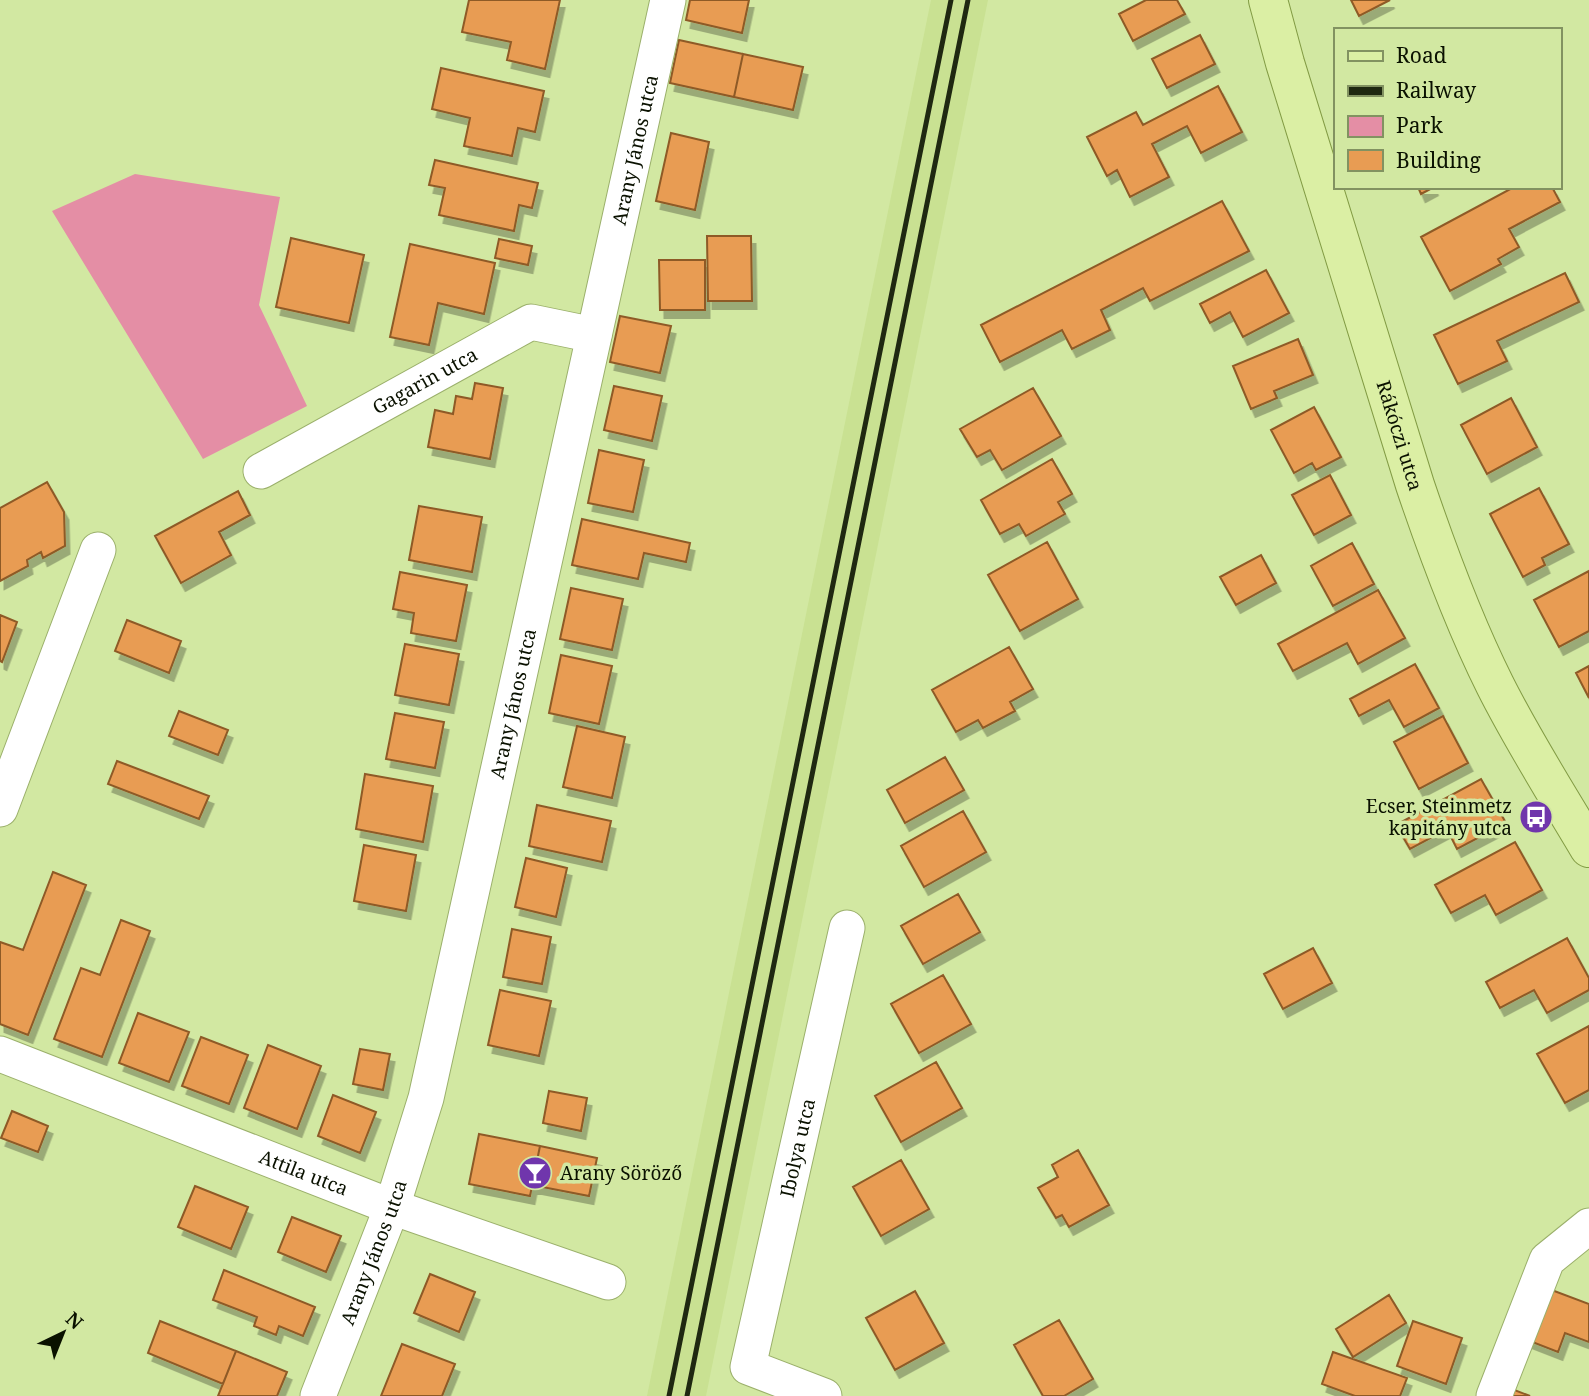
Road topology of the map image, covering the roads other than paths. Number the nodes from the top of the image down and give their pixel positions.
1 (668, 0) edge
2 (1268, 0) edge
3 (594, 335) junction
4 (261, 471) dead end
5 (98, 550) dead end
6 (0, 809) edge
7 (1589, 848) edge
8 (847, 928) dead end
9 (0, 1054) edge
10 (392, 1207) junction
11 (1589, 1226) edge
12 (608, 1282) dead end
13 (318, 1396) edge
14 (824, 1396) edge
15 (1494, 1396) edge

1 - 3 street, Arany János utca
2 - 7 main road, Rákóczi utca
3 - 4 street, Gagarin utca
3 - 10 street, Arany János utca
5 - 6 street
8 - 14 street, Ibolya utca
9 - 10 street, Attila utca
10 - 12 street, Attila utca
10 - 13 street, Arany János utca
11 - 15 street

